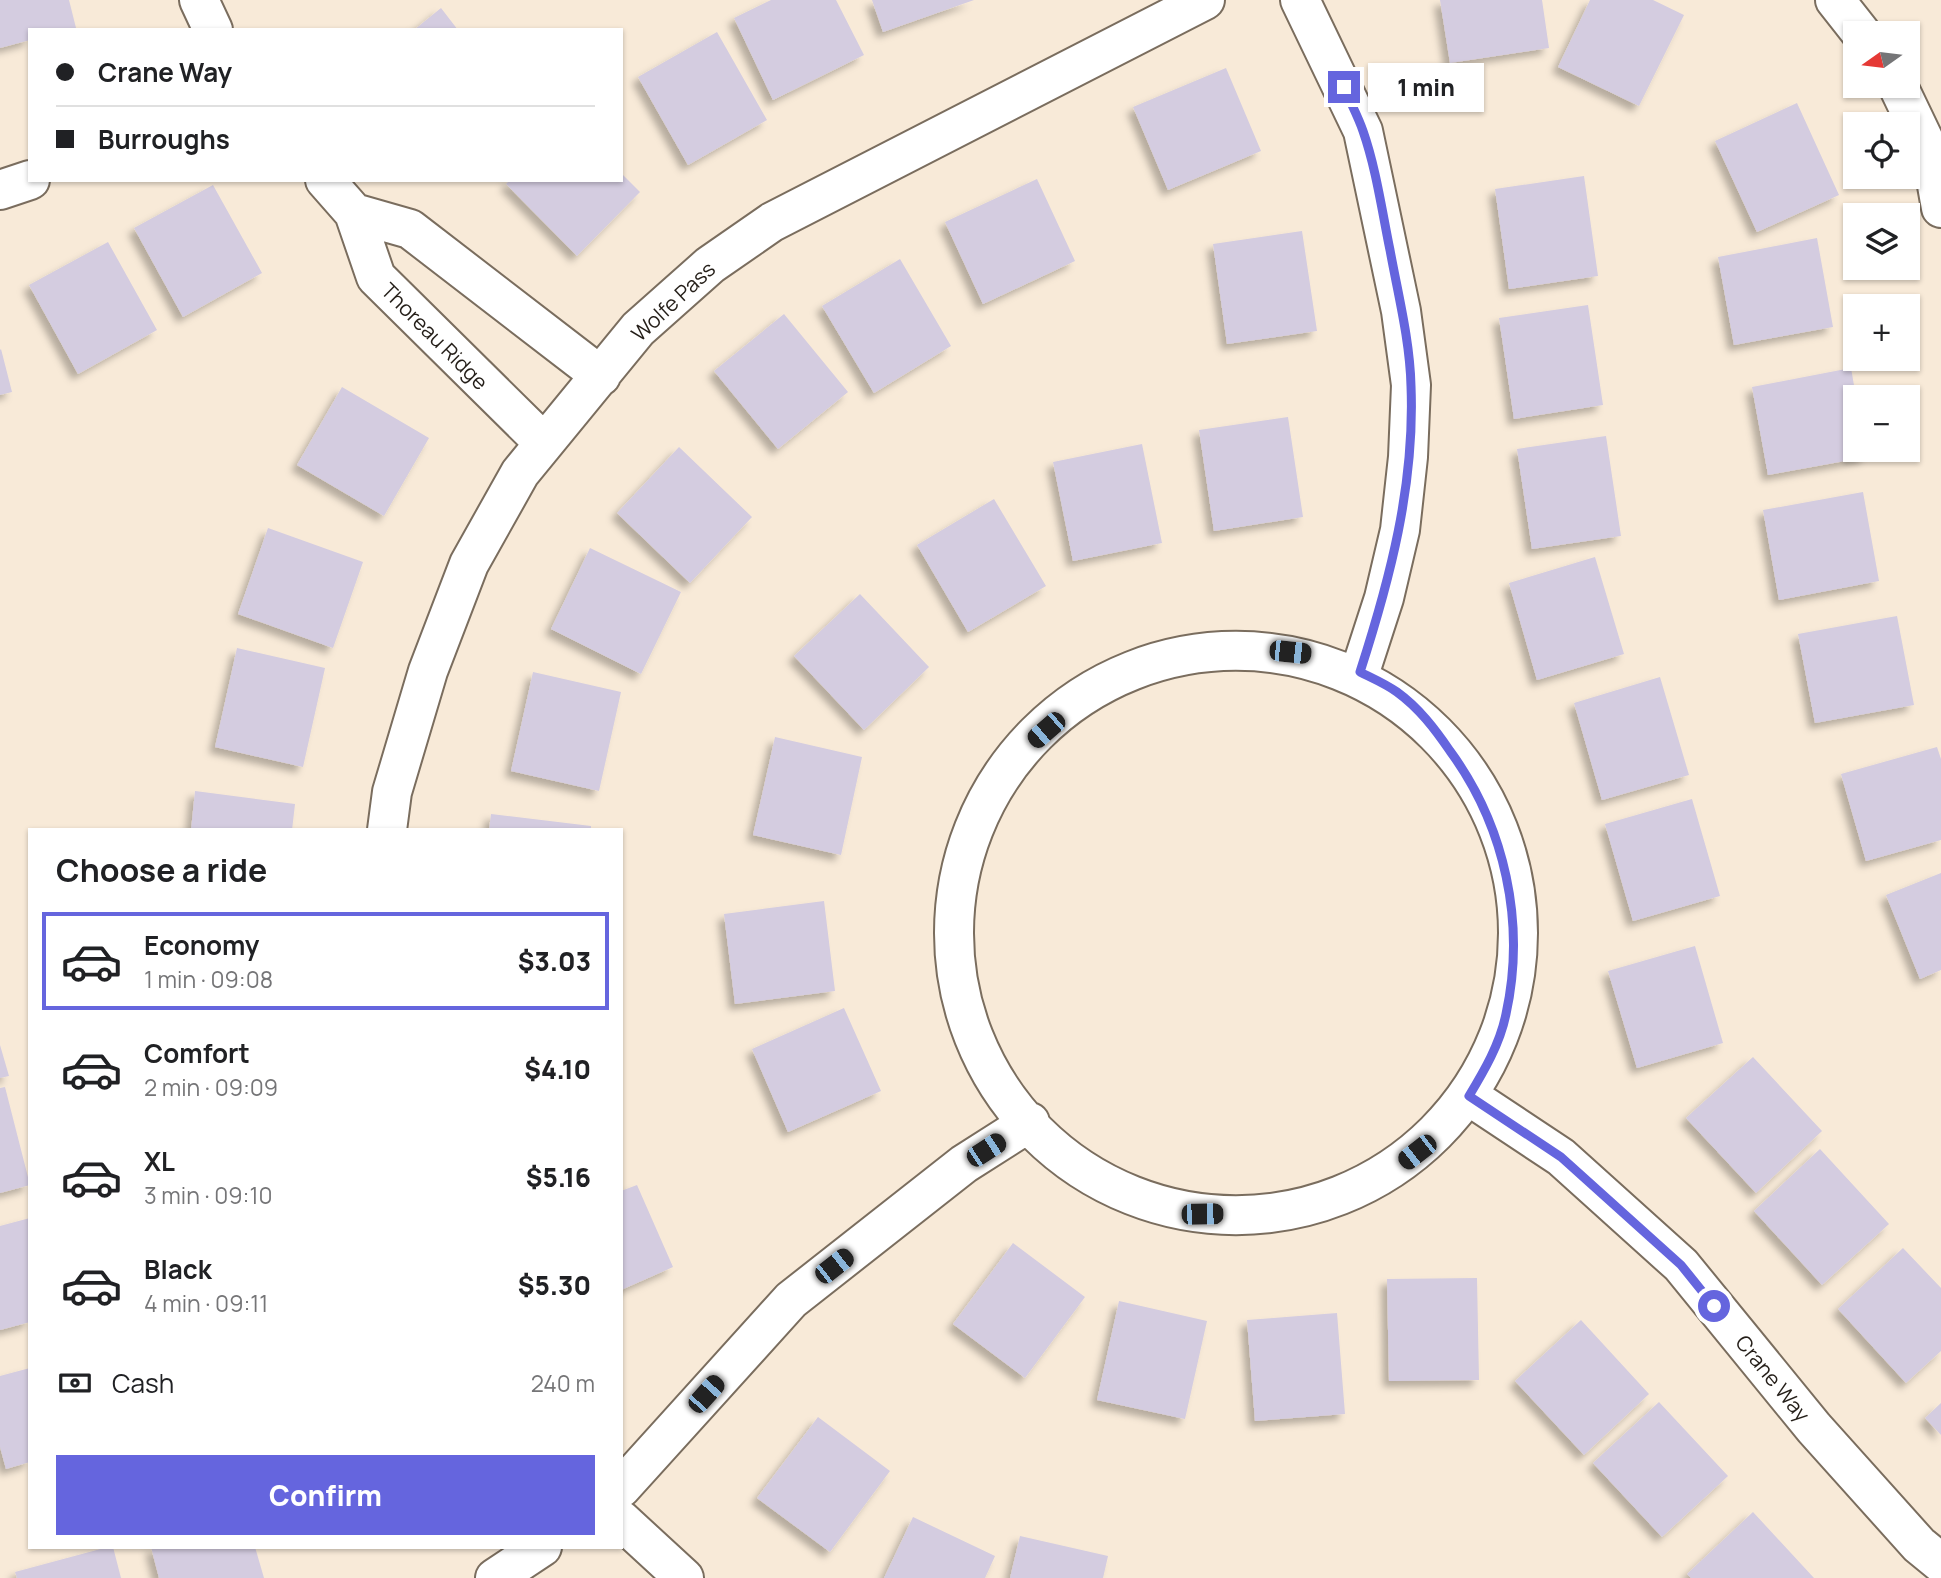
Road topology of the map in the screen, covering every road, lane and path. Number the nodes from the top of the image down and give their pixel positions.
1 (199, 0) edge
2 (1205, 0) edge
3 (1300, 0) edge
4 (1835, 0) edge
5 (1852, 21) edge
6 (212, 28) edge
7 (1904, 98) edge
8 (28, 181) edge
9 (327, 182) edge
10 (0, 190) edge
11 (1941, 208) edge
12 (354, 213) junction
13 (601, 376) junction
14 (543, 442) junction
15 (1360, 672) junction
16 (387, 828) edge
17 (1469, 1096) junction
18 (1030, 1122) junction
19 (623, 1486) edge
20 (623, 1522) edge
21 (539, 1549) edge
22 (1941, 1563) edge
23 (495, 1578) edge
24 (684, 1578) edge

1 - 6 street
2 - 13 street, Wolfe Pass
3 - 15 street
4 - 5 street
7 - 11 street
8 - 10 street
9 - 12 street, Thoreau Ridge
12 - 13 street
12 - 14 street, Thoreau Ridge
13 - 14 street, Wolfe Pass
14 - 16 street, Wolfe Pass
15 - 17 street
15 - 18 street
17 - 18 street
17 - 22 street, Crane Way
18 - 19 street
20 - 24 street
21 - 23 street

